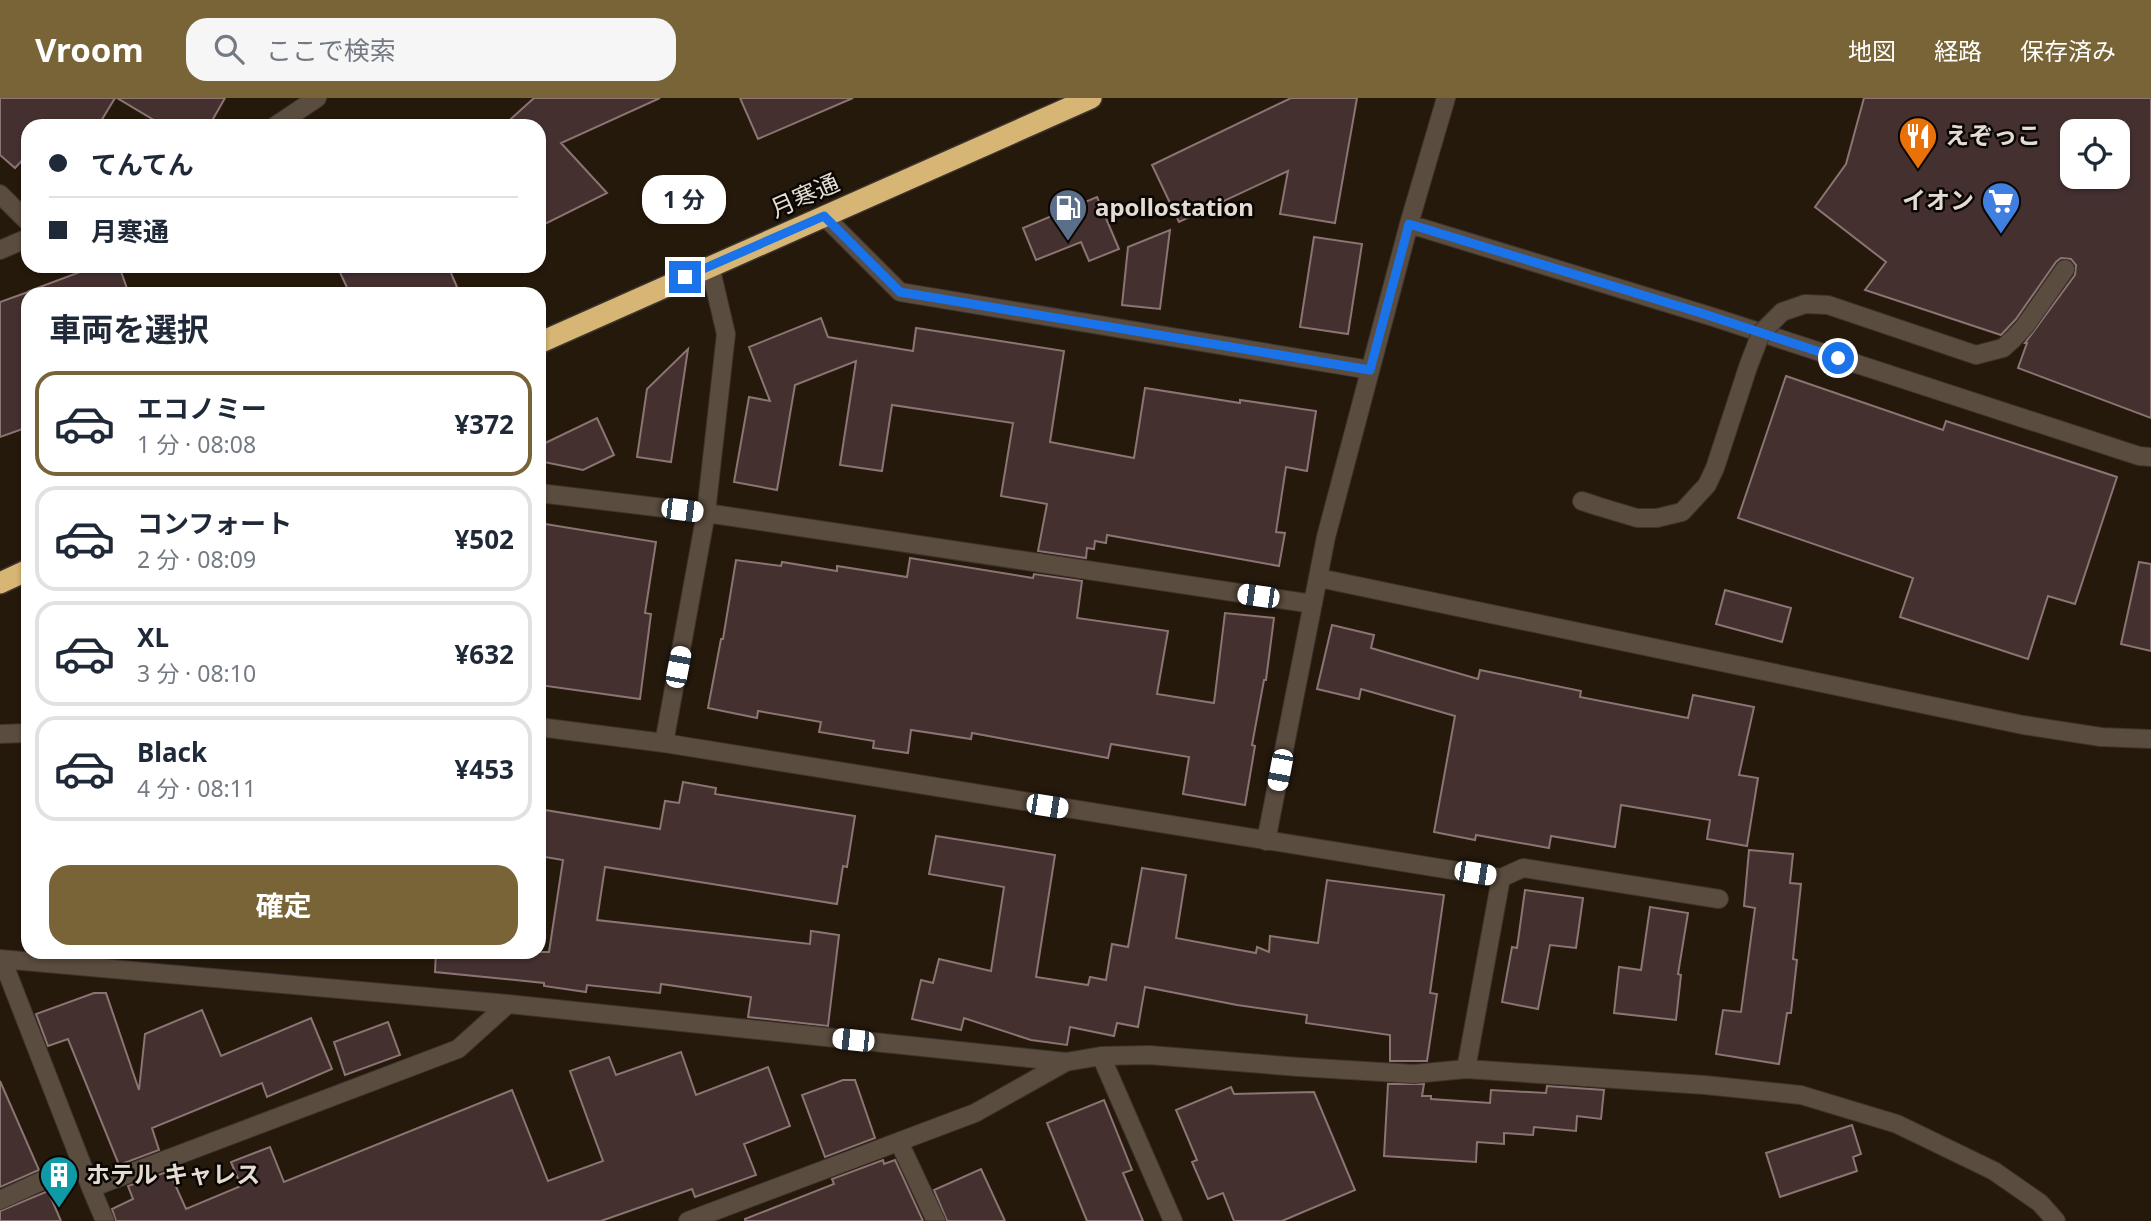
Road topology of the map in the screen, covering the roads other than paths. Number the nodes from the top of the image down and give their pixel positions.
1 (1091, 98) edge
2 (1446, 98) edge
3 (312, 99) edge
4 (285, 119) edge
5 (0, 194) edge
6 (21, 215) edge
7 (824, 216) junction
8 (1409, 224) junction
9 (21, 241) edge
10 (0, 250) edge
11 (710, 266) junction
12 (2065, 269) dead end
13 (546, 340) edge
14 (1370, 370) junction
15 (2151, 457) edge
16 (546, 494) edge
17 (1589, 504) dead end
18 (706, 513) junction
19 (21, 573) edge
20 (1319, 579) junction
21 (0, 583) edge
22 (1313, 604) junction
23 (546, 728) edge
24 (21, 733) edge
25 (0, 734) edge
26 (2151, 739) edge
27 (664, 743) junction
28 (1266, 841) junction
29 (1501, 878) junction
30 (1719, 899) dead end
31 (1, 959) edge
32 (508, 1004) junction
33 (1101, 1056) junction
34 (1066, 1062) junction
35 (1465, 1069) junction
36 (899, 1142) junction
37 (81, 1163) junction
38 (91, 1188) junction
39 (0, 1200) edge
40 (105, 1221) edge
41 (688, 1221) edge
42 (936, 1221) edge
43 (1173, 1221) edge
44 (2056, 1221) edge

1 - 7 highway, 月寒通
2 - 8 street
3 - 4 street
5 - 6 street
7 - 11 highway, 月寒通
7 - 14 street
8 - 14 street
8 - 15 street
9 - 10 street
11 - 13 highway, 月寒通
11 - 18 street
12 - 17 street, bridge
14 - 20 street
16 - 18 street
18 - 22 street
18 - 27 street
19 - 21 highway
20 - 22 street
20 - 26 street
22 - 28 street
23 - 27 street
24 - 25 street
27 - 28 street
28 - 29 street
29 - 30 street
29 - 35 street
31 - 32 street
31 - 37 street
32 - 34 street
32 - 38 street
33 - 34 street
33 - 35 street
33 - 43 street
34 - 36 street
35 - 44 street
36 - 41 street
36 - 42 street
37 - 38 street
37 - 39 street
38 - 40 street

